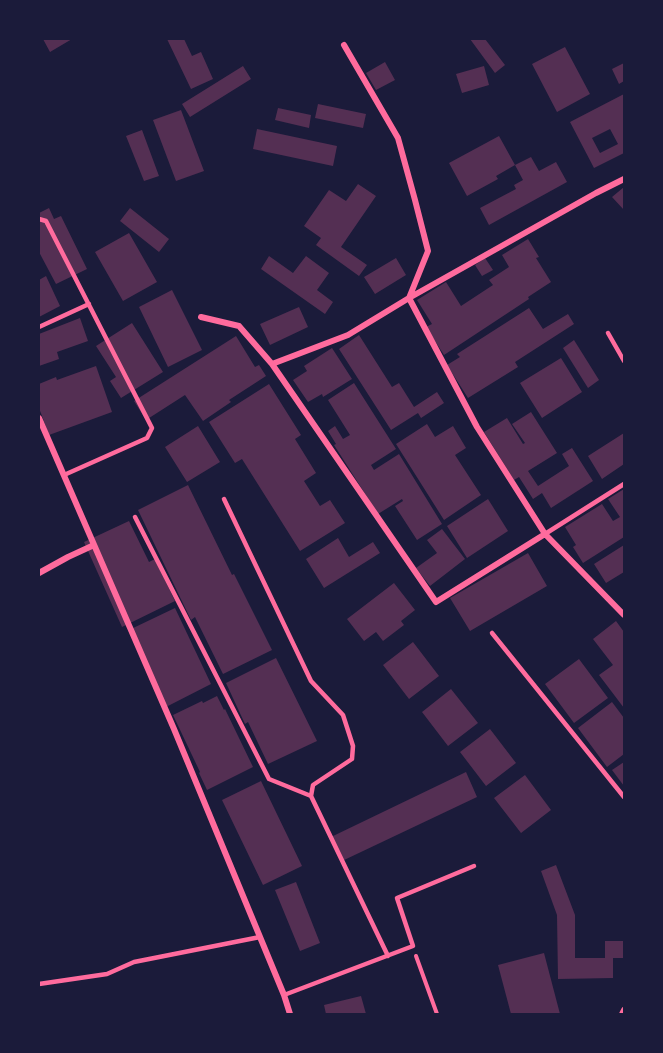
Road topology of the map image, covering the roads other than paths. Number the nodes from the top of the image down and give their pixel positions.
1 (344, 45) dead end
2 (624, 179) edge
3 (39, 219) edge
4 (409, 298) junction
5 (89, 304) junction
6 (201, 317) dead end
7 (39, 327) edge
8 (608, 333) dead end
9 (624, 361) edge
10 (272, 364) junction
11 (39, 418) edge
12 (64, 475) junction
13 (624, 484) edge
14 (224, 499) dead end
15 (135, 517) dead end
16 (545, 534) junction
17 (94, 545) junction
18 (39, 573) edge
19 (624, 615) edge
20 (492, 633) dead end
21 (311, 796) junction
22 (624, 797) edge
23 (474, 866) dead end
24 (260, 937) junction
25 (388, 956) junction
26 (39, 984) edge
27 (284, 995) junction
28 (290, 1014) edge

1 - 4 street
2 - 4 street
3 - 5 lane
4 - 10 street
4 - 16 street
5 - 7 lane
5 - 12 lane
6 - 10 street
8 - 9 lane
10 - 16 street
11 - 12 street
12 - 17 street
13 - 16 lane
14 - 21 lane
15 - 21 lane
16 - 19 street
17 - 18 street
17 - 24 street
20 - 22 lane
21 - 25 lane
23 - 25 lane
24 - 26 lane
24 - 27 street
25 - 27 lane
27 - 28 street

